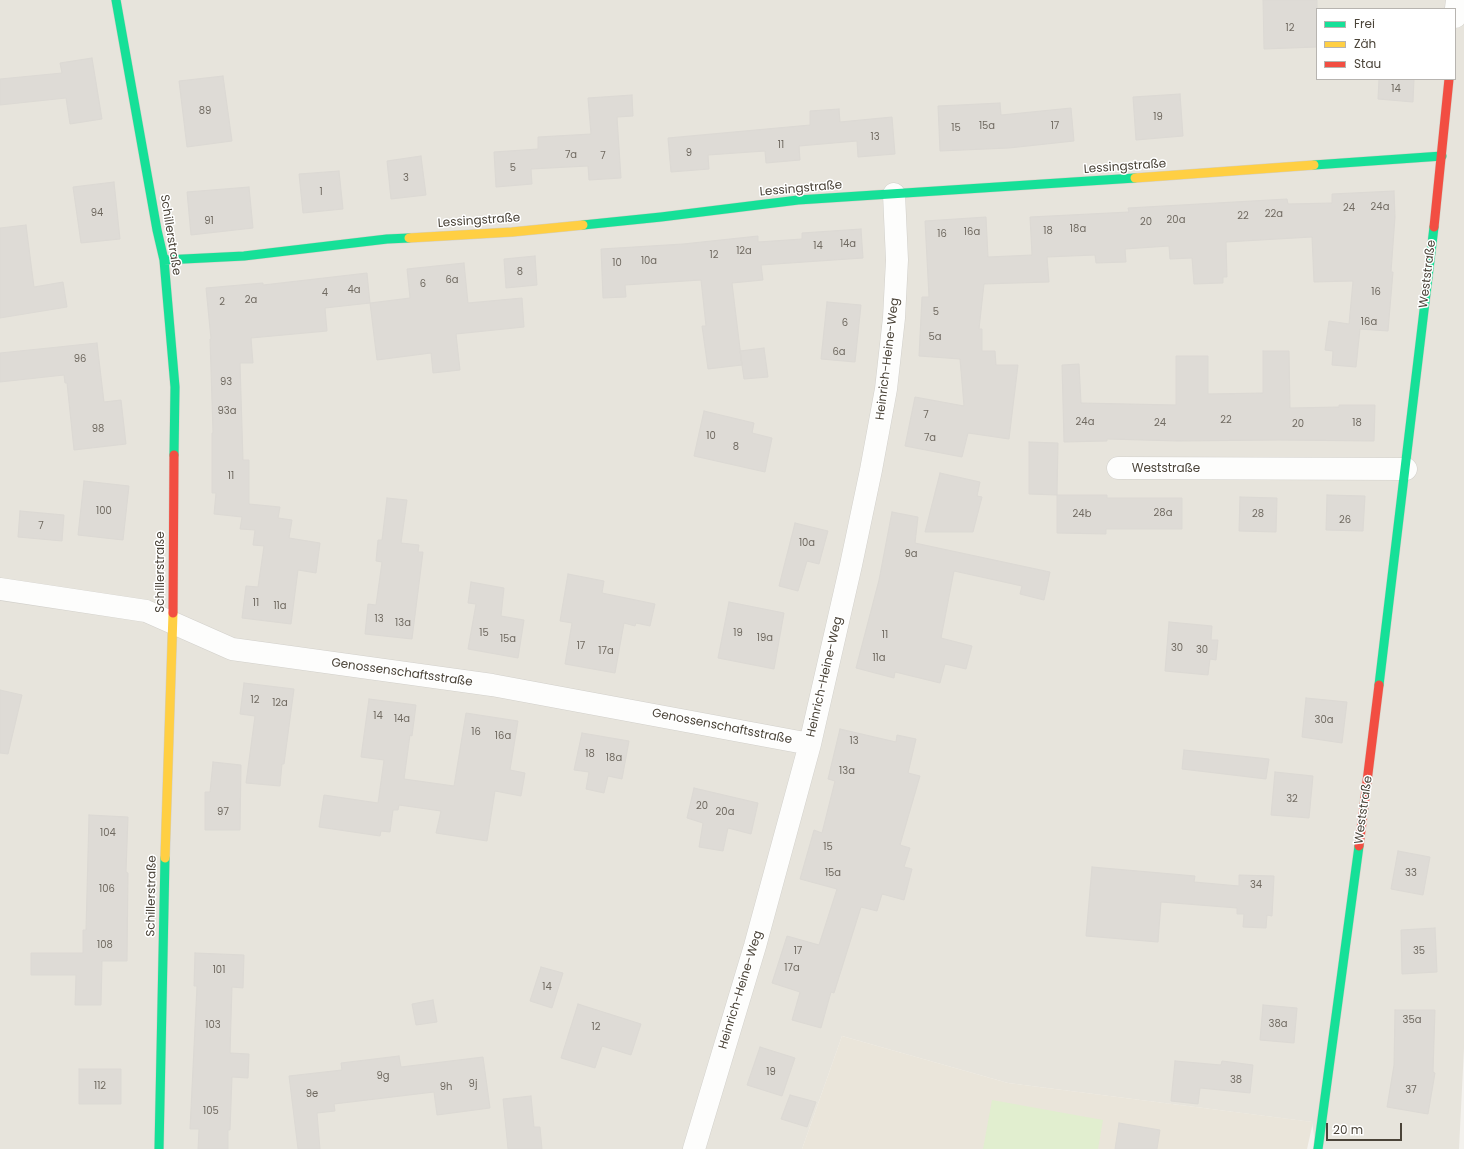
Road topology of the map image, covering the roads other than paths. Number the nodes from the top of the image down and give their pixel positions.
1 (116, 0) edge
2 (1449, 80) edge
3 (1442, 156) junction
4 (894, 194) junction
5 (164, 260) junction
6 (1118, 468) dead end
7 (1406, 470) junction
8 (0, 589) edge
9 (173, 622) junction
10 (810, 744) junction
11 (159, 1149) edge
12 (694, 1149) edge
13 (1318, 1149) edge

1 - 5 street, Schillerstraße
2 - 3 street, Weststraße
3 - 4 street, Lessingstraße
3 - 7 street, Weststraße
4 - 5 street, Lessingstraße
4 - 10 street, Heinrich-Heine-Weg
5 - 9 street, Schillerstraße
6 - 7 street, Weststraße
7 - 13 street, Weststraße
8 - 9 street, Genossenschaftsstraße
9 - 10 street, Genossenschaftsstraße
9 - 11 street, Schillerstraße
10 - 12 street, Heinrich-Heine-Weg

